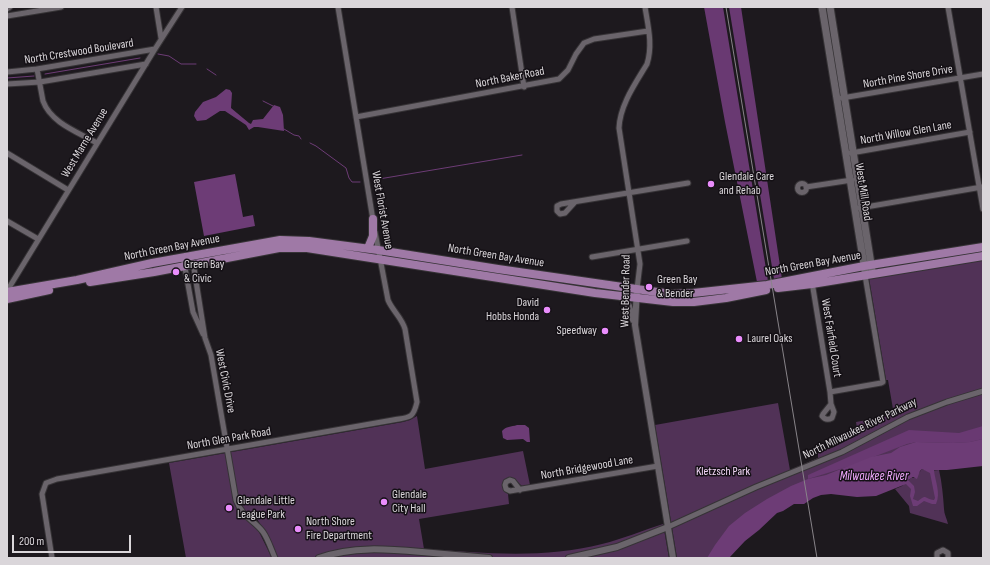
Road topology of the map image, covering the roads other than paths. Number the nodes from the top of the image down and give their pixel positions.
1 (10, 7) edge
2 (61, 7) edge
3 (156, 7) edge
4 (182, 7) edge
5 (338, 7) edge
6 (512, 7) edge
7 (645, 7) edge
8 (822, 7) edge
9 (830, 7) edge
10 (948, 7) edge
11 (7, 9) edge
12 (7, 16) edge
13 (648, 31) junction
14 (161, 38) junction
15 (155, 49) junction
16 (146, 64) junction
17 (37, 69) junction
18 (7, 72) edge
19 (983, 74) edge
20 (961, 78) junction
21 (40, 82) junction
22 (7, 84) edge
23 (524, 87) junction
24 (841, 98) junction
25 (356, 117) junction
26 (970, 132) junction
27 (97, 143) junction
28 (7, 153) edge
29 (850, 153) junction
30 (854, 179) junction
31 (688, 183) dead end
32 (806, 187) dead end
33 (981, 187) edge
34 (68, 190) junction
35 (629, 193) junction
36 (575, 202) dead end
37 (858, 208) junction
38 (983, 209) edge
39 (373, 219) junction
40 (7, 221) edge
41 (38, 239) junction
42 (687, 241) dead end
43 (983, 247) edge
44 (368, 248) junction
45 (638, 249) junction
46 (378, 250) junction
47 (187, 256) junction
48 (983, 256) edge
49 (424, 257) junction
50 (592, 257) dead end
51 (380, 259) junction
52 (189, 265) junction
53 (423, 266) junction
54 (868, 266) junction
55 (869, 275) junction
56 (812, 280) junction
57 (637, 289) junction
58 (7, 291) edge
59 (620, 296) junction
60 (636, 298) junction
61 (7, 299) edge
62 (635, 325) junction
63 (205, 338) junction
64 (830, 392) junction
65 (983, 392) edge
66 (831, 404) dead end
67 (414, 413) joint
68 (228, 449) junction
69 (658, 466) junction
70 (520, 490) dead end
71 (668, 527) junction
72 (52, 558) edge
73 (275, 558) edge
74 (319, 558) edge
75 (489, 558) edge
76 (569, 558) edge
77 (674, 558) edge
78 (937, 558) edge
79 (948, 558) edge

1 - 11 street
2 - 12 street
3 - 14 street
4 - 14 street, West Marne Avenue
5 - 25 street, West Florist Avenue
6 - 23 street
7 - 13 street, West Bender Road
8 - 24 main road, West Mill Road
9 - 24 main road, West Mill Road
10 - 20 street
13 - 23 street, North Baker Road
13 - 35 street, West Bender Road
14 - 15 street, West Marne Avenue
15 - 16 street, West Marne Avenue
15 - 17 street, North Crestwood Boulevard
16 - 21 street, North Crestwood Boulevard
16 - 27 street, West Marne Avenue
17 - 18 street, North Crestwood Boulevard
17 - 21 street
19 - 20 street, North Pine Shore Drive
20 - 24 street, North Pine Shore Drive
20 - 26 street
21 - 22 street, North Crestwood Boulevard
21 - 27 street
23 - 25 street, North Baker Road
24 - 29 main road, West Mill Road
25 - 39 street, West Florist Avenue
26 - 29 street, North Willow Glen Lane
26 - 33 street
27 - 34 street, West Marne Avenue
28 - 34 street
29 - 30 main road, West Mill Road
30 - 32 street
30 - 37 main road, West Mill Road
31 - 35 street
33 - 37 street
33 - 38 street
34 - 41 street, West Marne Avenue
35 - 36 street
35 - 45 street, West Bender Road
37 - 54 main road, West Mill Road
39 - 44 main road
39 - 46 street, West Florist Avenue
40 - 41 street
41 - 58 street, West Marne Avenue
42 - 45 street
43 - 54 main road, North Green Bay Avenue
44 - 46 main road, North Green Bay Avenue
44 - 47 main road, North Green Bay Avenue
45 - 50 street
45 - 57 street, West Bender Road
46 - 49 main road, North Green Bay Avenue
46 - 51 street, West Florist Avenue
47 - 52 street, West Civic Drive
47 - 52 street, West Civic Drive
47 - 58 main road, North Green Bay Avenue
48 - 55 main road, North Green Bay Avenue
49 - 53 main road
49 - 57 main road, North Green Bay Avenue
51 - 52 main road, North Green Bay Avenue
51 - 53 main road, North Green Bay Avenue
51 - 67 street, West Florist Avenue
52 - 61 main road, North Green Bay Avenue
52 - 63 street, West Civic Drive
52 - 63 street, West Civic Drive
53 - 59 main road, North Green Bay Avenue
54 - 55 main road, West Mill Road
54 - 56 main road, North Green Bay Avenue
55 - 56 main road, North Green Bay Avenue
55 - 64 street, West Mill Road
56 - 57 main road, North Green Bay Avenue
56 - 60 main road, North Green Bay Avenue
56 - 64 street, West Fairfield Court
57 - 60 street, West Bender Road
59 - 60 main road, North Green Bay Avenue
59 - 62 street
60 - 62 street, West Bender Road
62 - 69 street, West Bender Road
63 - 68 street, West Civic Drive
64 - 66 street, West Fairfield Court
65 - 71 street, North Milwaukee River Parkway
67 - 68 street, North Glen Park Road
68 - 72 street, North Glen Park Road
68 - 73 street, West Civic Drive
69 - 70 street, North Bridgewood Lane
69 - 71 street, West Bender Road
71 - 76 street, North Milwaukee River Parkway
71 - 77 street, West Bender Road
74 - 75 street
78 - 79 street

